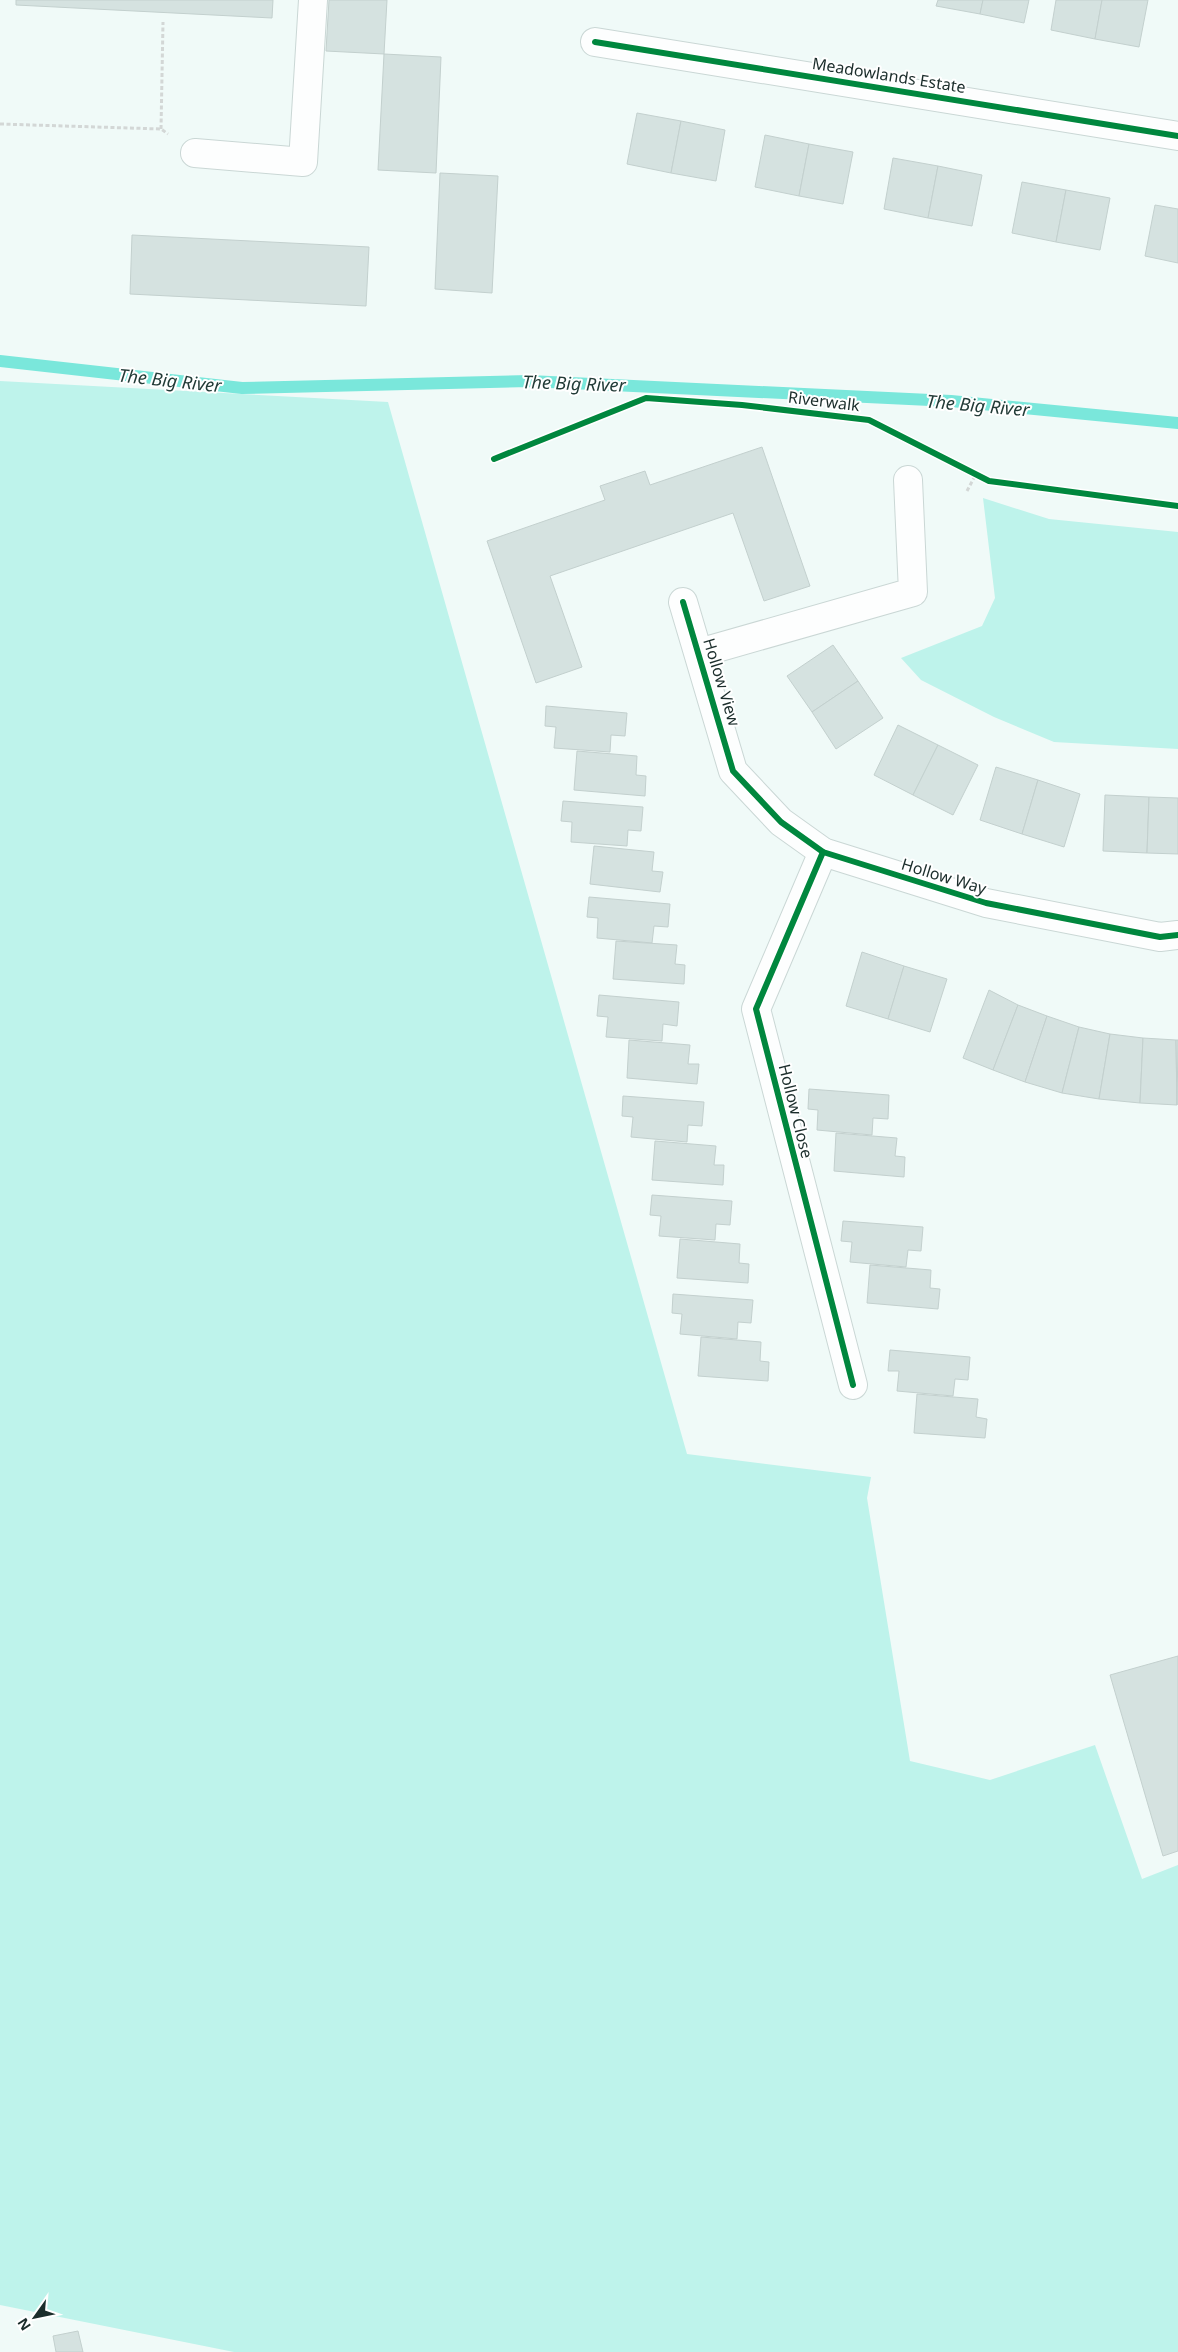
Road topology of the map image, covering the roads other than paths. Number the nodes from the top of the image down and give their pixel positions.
1 (313, 0) edge
2 (595, 42) dead end
3 (1178, 136) edge
4 (195, 153) road end
5 (908, 480) dead end
6 (683, 602) dead end
7 (699, 653) junction
8 (733, 771) joint
9 (823, 852) junction
10 (1178, 935) edge
11 (852, 1385) dead end

1 - 4 street
2 - 3 street, Meadowlands Estate
5 - 7 street
6 - 7 street, Hollow View
7 - 8 street, Hollow View
8 - 9 street, Hollow Way
9 - 10 street, Hollow Way
9 - 11 street, Hollow Close

